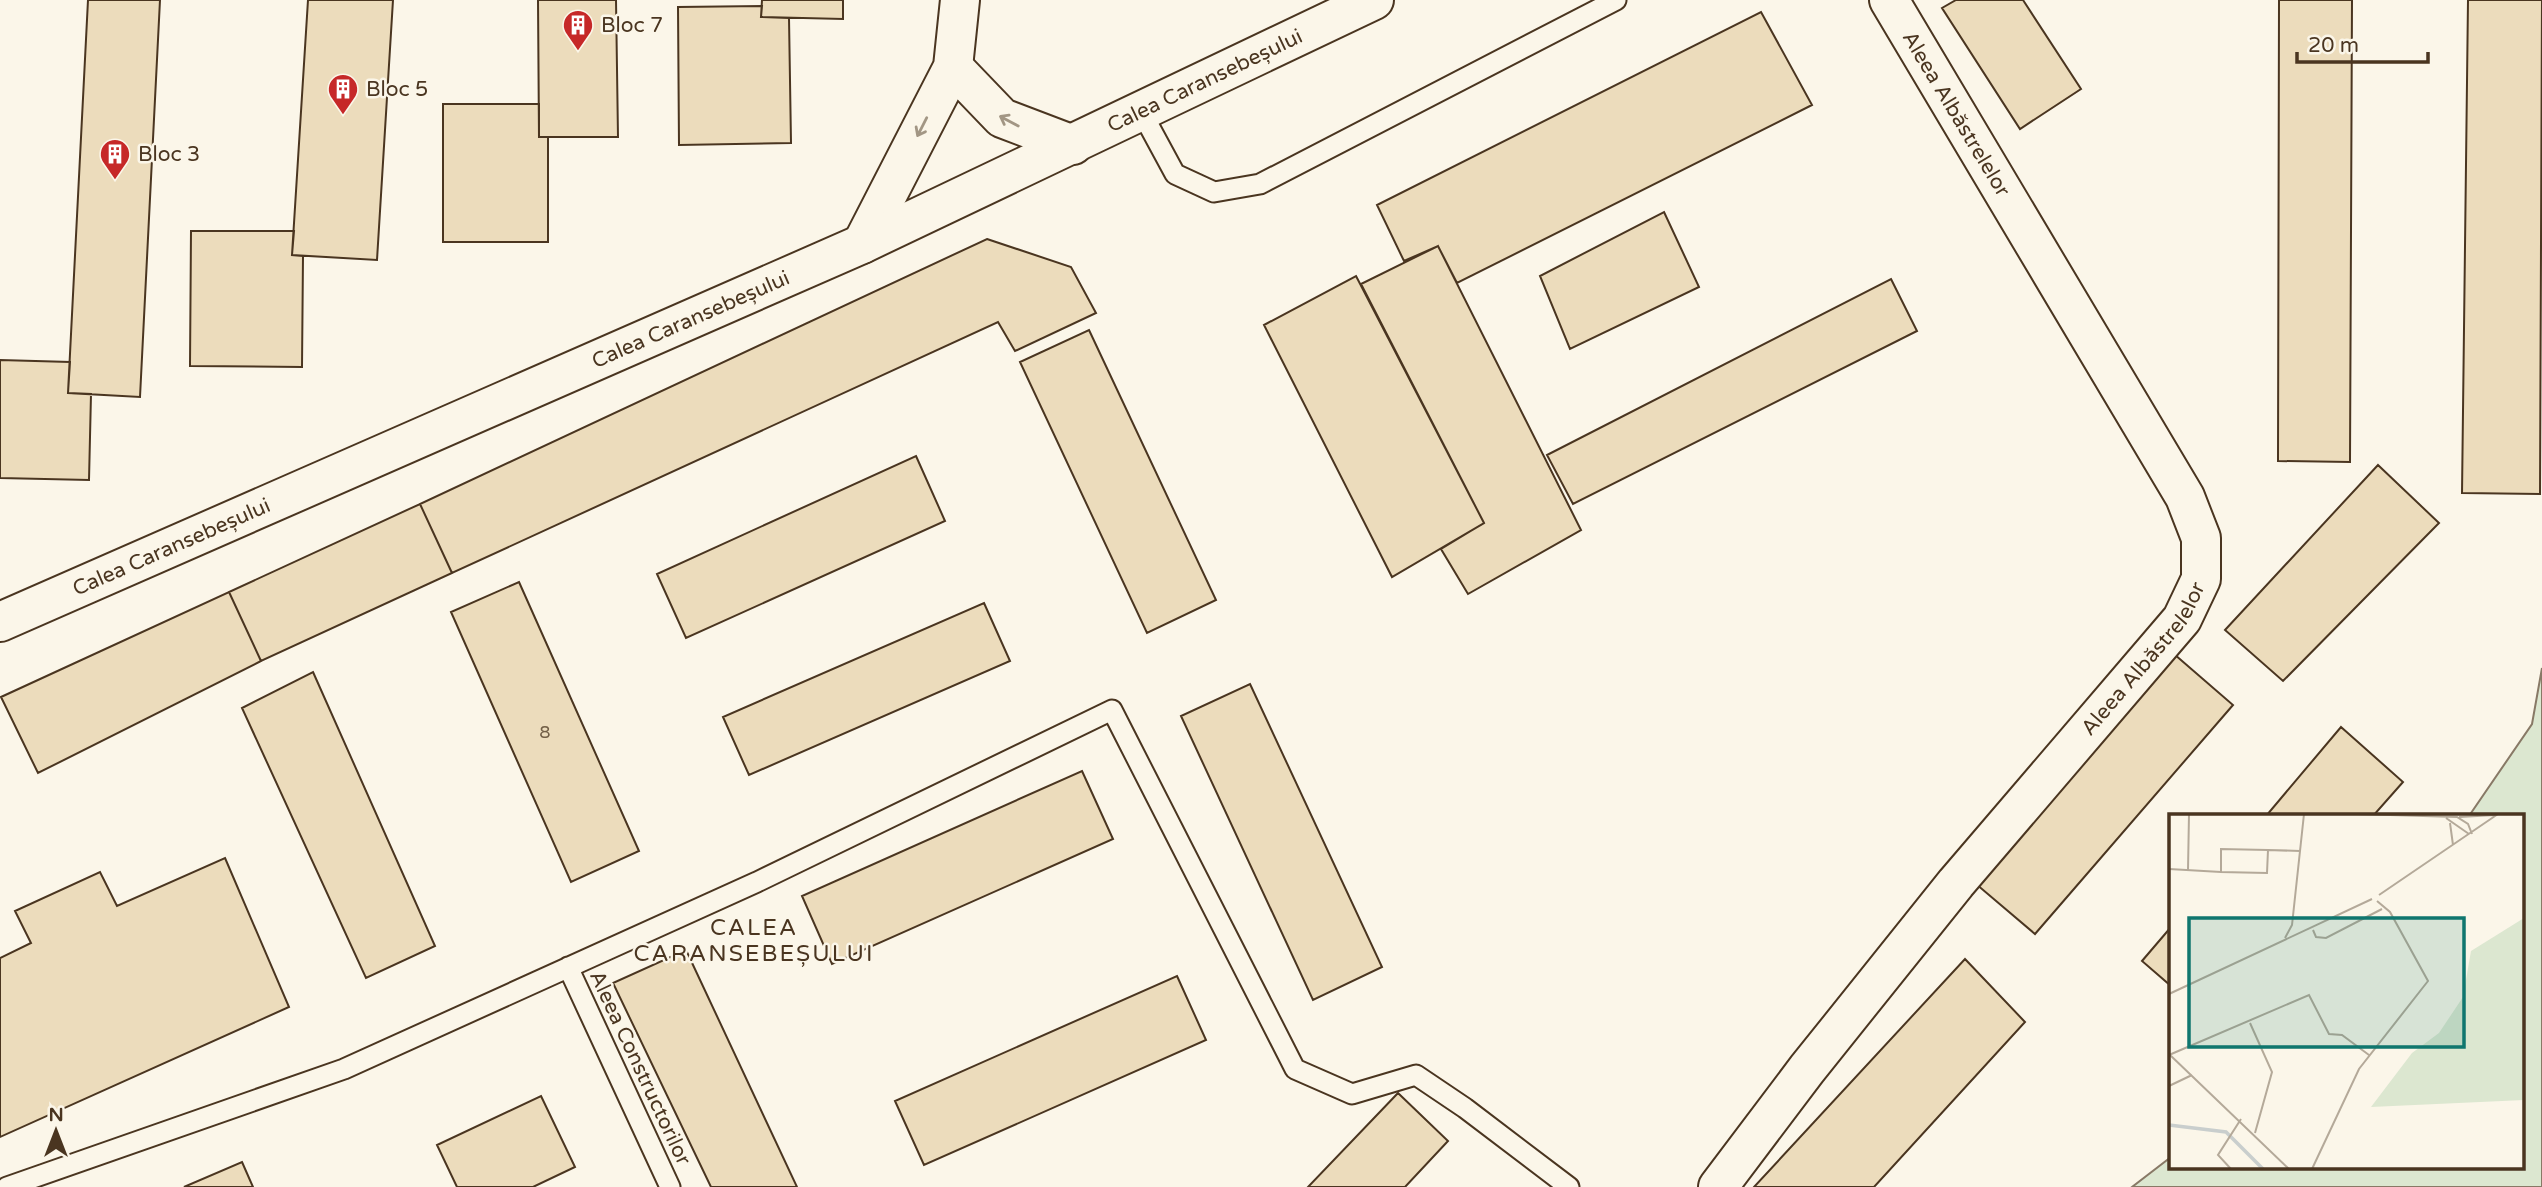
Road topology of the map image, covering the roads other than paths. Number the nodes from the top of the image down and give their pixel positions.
1 (960, 0) edge
2 (1374, 0) edge
3 (1616, 0) edge
4 (1889, 0) edge
5 (953, 67) junction
6 (1142, 113) junction
7 (1073, 145) junction
8 (862, 244) junction
9 (0, 622) edge
10 (568, 968) junction
11 (7, 1187) edge
12 (670, 1187) edge
13 (1569, 1187) edge
14 (1718, 1187) edge

1 - 5 street
2 - 6 street, Calea Caransebeșului
3 - 6 lane
4 - 14 street, Aleea Albăstrelelor
7 -> 5 street
5 -> 8 street
6 - 7 street, Calea Caransebeșului
7 - 8 street, Calea Caransebeșului
8 - 9 street, Calea Caransebeșului
10 - 11 lane
10 - 12 lane, Aleea Constructorilor
10 - 13 lane

